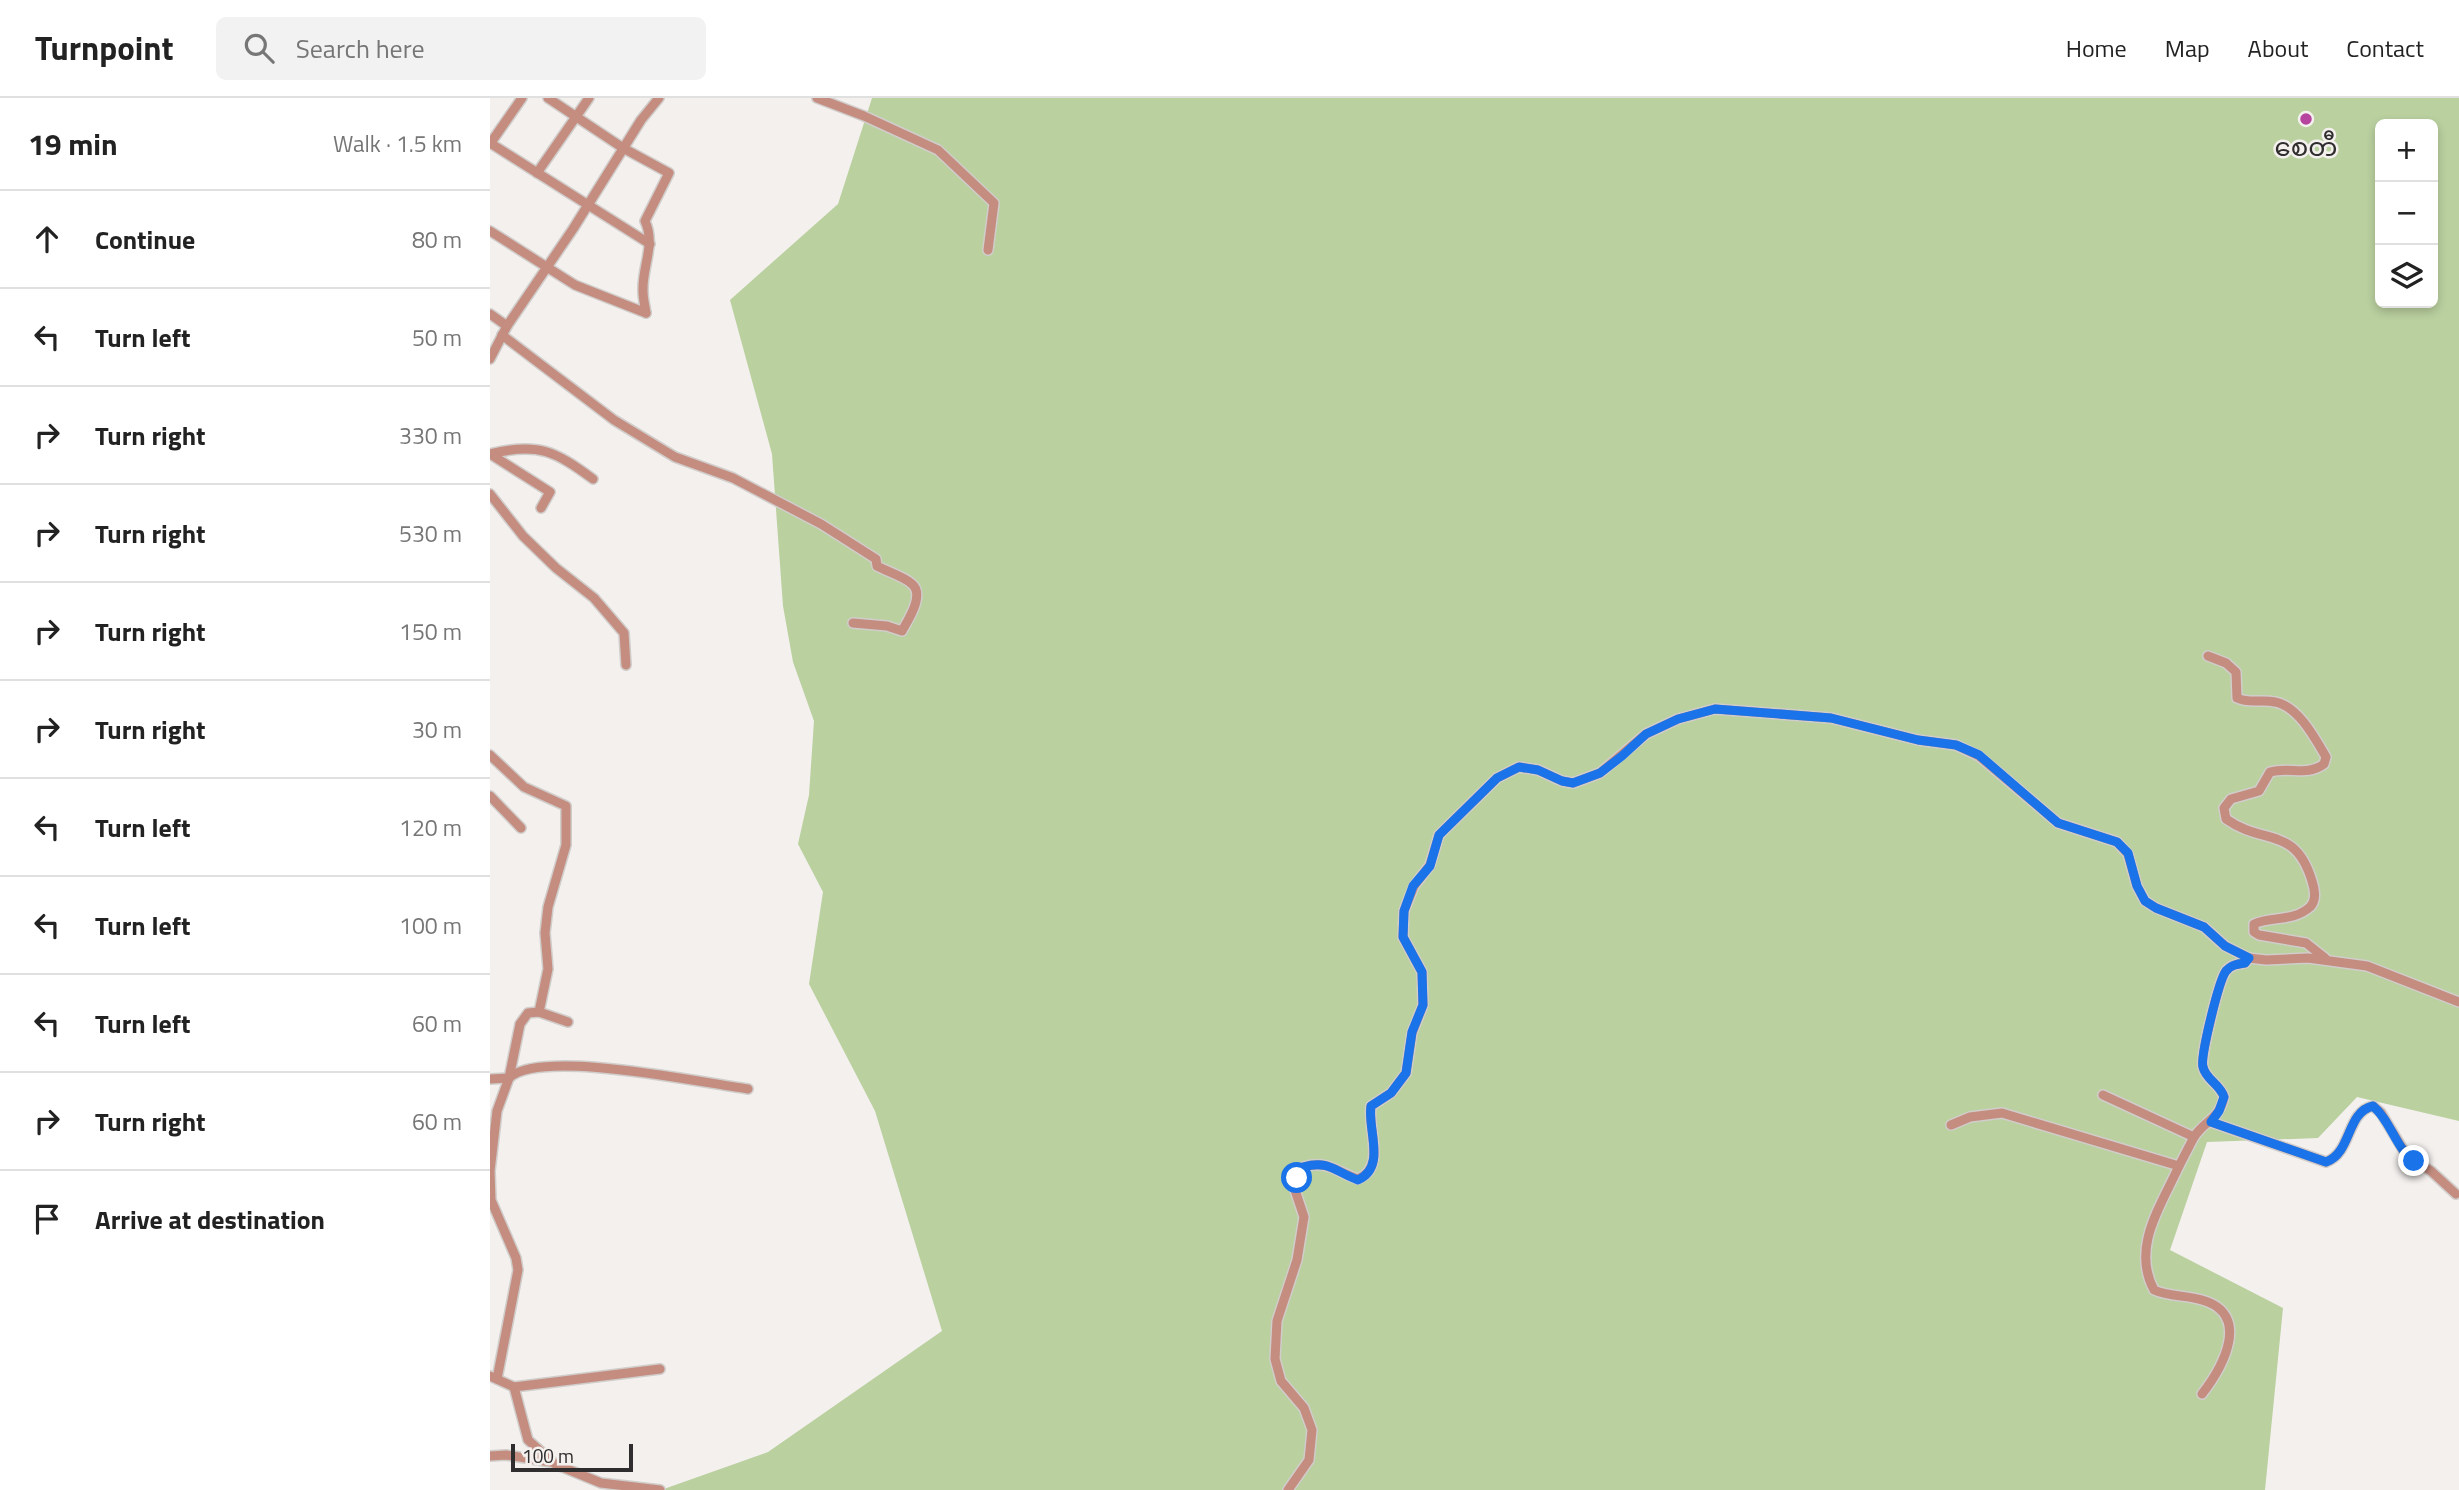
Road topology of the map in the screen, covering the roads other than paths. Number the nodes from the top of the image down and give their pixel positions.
1 (522, 98) edge
2 (548, 98) edge
3 (589, 98) edge
4 (659, 98) edge
5 (817, 98) edge
6 (576, 118) junction
7 (490, 144) edge
8 (623, 148) junction
9 (537, 173) junction
10 (587, 205) junction
11 (490, 231) edge
12 (650, 244) junction
13 (988, 250) dead end
14 (546, 267) junction
15 (490, 313) edge
16 (505, 331) junction
17 (490, 359) edge
18 (593, 479) dead end
19 (490, 494) edge
20 (541, 508) dead end
21 (853, 623) dead end
22 (2207, 656) dead end
23 (626, 665) dead end
24 (490, 755) edge
25 (490, 796) edge
26 (521, 828) dead end
27 (2249, 958) junction
28 (2333, 962) junction
29 (2459, 1002) edge
30 (539, 1012) junction
31 (568, 1021) dead end
32 (509, 1078) junction
33 (490, 1079) edge
34 (748, 1089) dead end
35 (2103, 1095) dead end
36 (2211, 1122) junction
37 (1951, 1125) dead end
38 (2194, 1137) junction
39 (2179, 1166) junction
40 (2456, 1194) dead end
41 (660, 1369) dead end
42 (493, 1378) edge
43 (514, 1387) junction
44 (2202, 1394) dead end
45 (490, 1456) edge
46 (553, 1462) junction
47 (660, 1490) edge
48 (1288, 1490) edge

1 - 7 street
2 - 6 street
3 - 6 street
4 - 8 street
5 - 13 street
6 - 8 street
6 - 9 street
7 - 9 street
8 - 10 street
8 - 12 street
9 - 10 street
10 - 12 street
10 - 14 street
11 - 14 street
12 - 14 street
14 - 16 street
15 - 16 street
16 - 17 street
16 - 21 street
18 - 20 street
19 - 23 street
22 - 28 street
24 - 30 street
25 - 26 street
27 - 28 street
27 - 36 street
27 - 48 street
28 - 29 street
30 - 31 street
30 - 32 street
32 - 33 street
32 - 34 street
32 - 42 street
35 - 38 street
36 - 38 street
36 - 40 street
37 - 39 street
38 - 39 street
39 - 44 street
41 - 43 street
42 - 43 street
43 - 46 street
45 - 46 street
46 - 47 street

